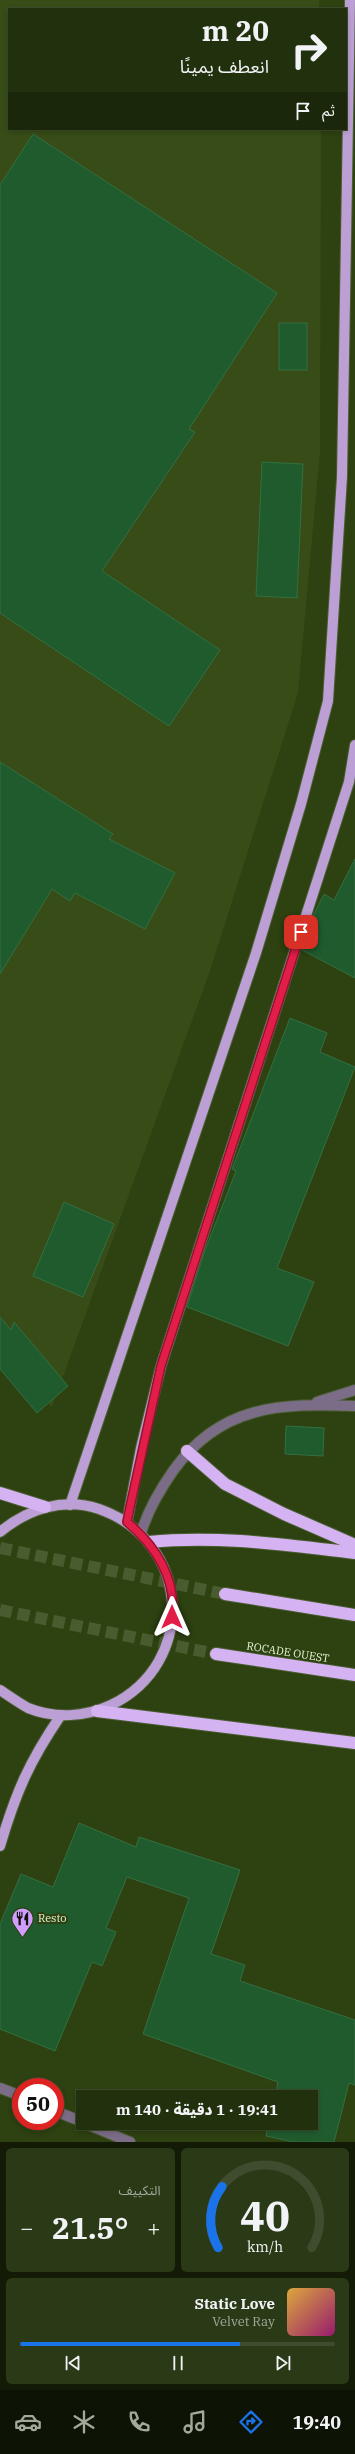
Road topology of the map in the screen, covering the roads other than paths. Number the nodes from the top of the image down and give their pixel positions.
1 (350, 0) edge
2 (355, 745) edge
3 (355, 1390) edge
4 (309, 1404) junction
5 (355, 1406) edge
6 (187, 1451) junction
7 (0, 1493) edge
8 (70, 1505) junction
9 (45, 1507) junction
10 (127, 1522) junction
11 (0, 1532) edge
12 (145, 1538) junction
13 (355, 1545) edge
14 (355, 1553) edge
15 (226, 1594) tunnel mouth
16 (355, 1615) edge
17 (216, 1654) tunnel mouth
18 (355, 1675) edge
19 (0, 1690) edge
20 (97, 1711) junction
21 (61, 1715) junction
22 (355, 1743) edge
23 (0, 1846) edge
24 (0, 2088) edge
25 (12, 2093) edge
26 (64, 2115) edge
27 (76, 2120) edge
28 (101, 2130) edge
29 (130, 2142) edge

1 - 8 main road
2 - 10 main road
3 - 4 street
4 - 5 street
4 - 6 street
6 - 12 street
6 - 13 highway
7 - 9 highway
8 - 9 main road
8 - 10 main road
9 - 11 main road
10 - 12 main road
12 - 14 highway
12 - 20 main road
15 - 16 highway
17 - 18 highway, ROCADE OUEST
19 - 21 main road
20 - 21 main road
20 - 22 highway
21 - 23 main road
24 - 25 street
26 - 27 street
28 - 29 street

